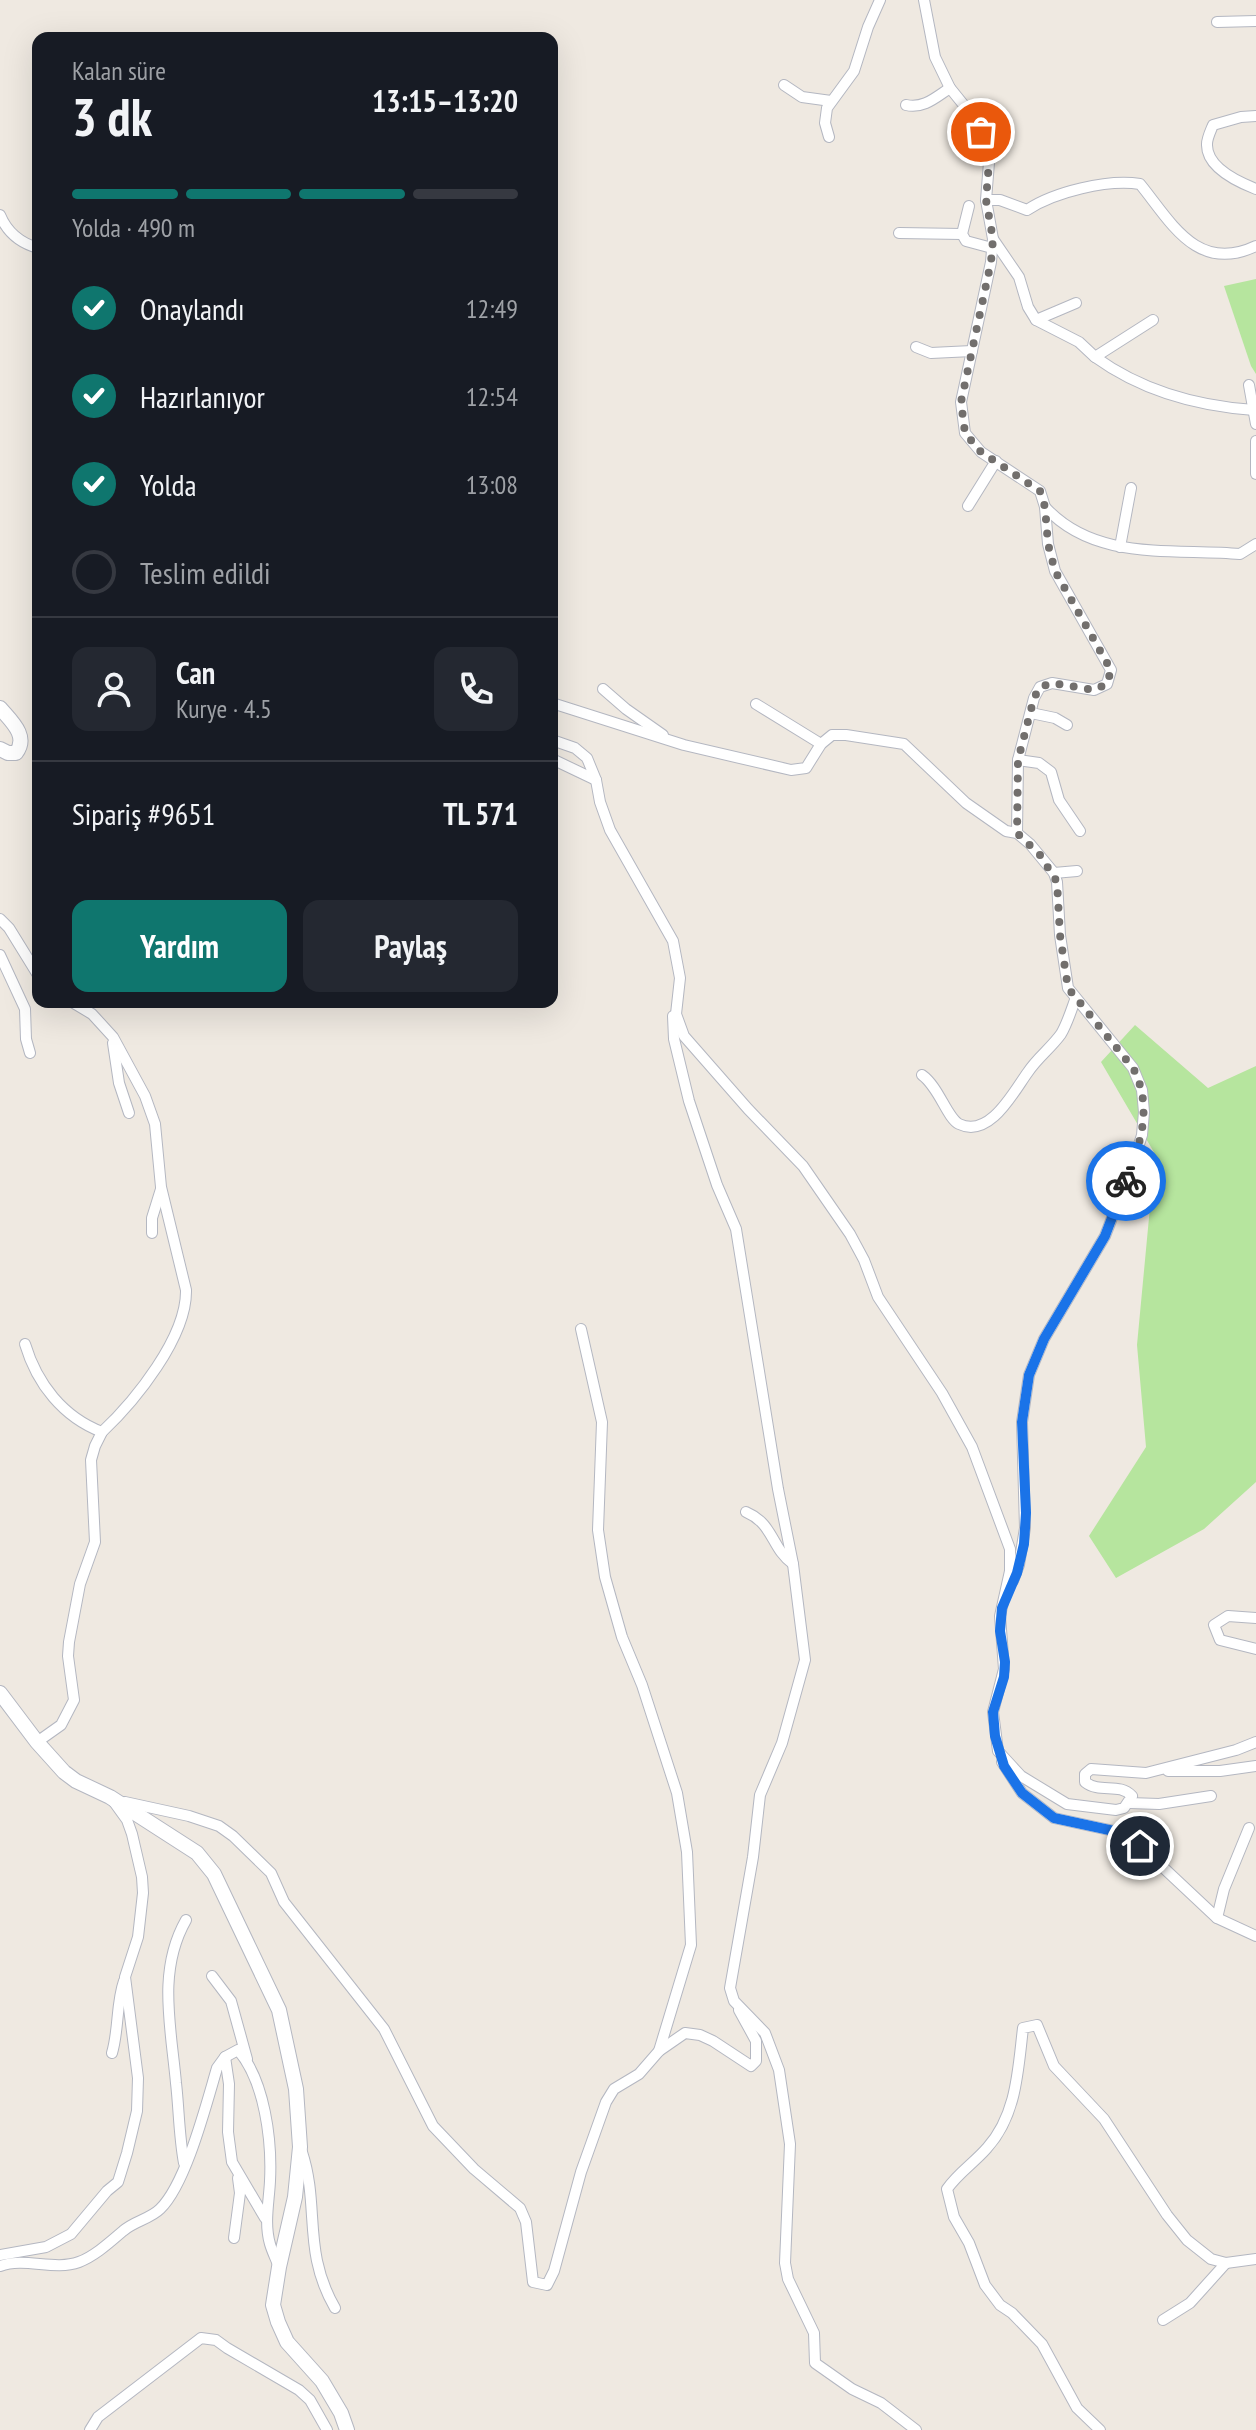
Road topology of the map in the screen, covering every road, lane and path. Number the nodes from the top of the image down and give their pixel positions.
1 (880, 0) edge
2 (924, 0) edge
3 (1256, 21) edge
4 (1217, 22) dead end
5 (784, 85) dead end
6 (950, 88) junction
7 (831, 101) junction
8 (906, 105) dead end
9 (1256, 116) edge
10 (829, 137) dead end
11 (1256, 189) edge
12 (986, 200) junction
13 (969, 206) dead end
14 (1, 222) edge
15 (899, 233) dead end
16 (962, 234) junction
17 (993, 244) junction
18 (32, 246) edge
19 (1256, 246) edge
20 (1076, 303) dead end
21 (1036, 320) junction
22 (1153, 320) dead end
23 (916, 347) dead end
24 (972, 351) junction
25 (1095, 357) junction
26 (1249, 385) dead end
27 (1254, 410) junction
28 (1256, 424) edge
29 (1256, 441) edge
30 (996, 461) junction
31 (1256, 474) edge
32 (1131, 488) dead end
33 (968, 506) dead end
34 (1045, 507) junction
35 (1256, 544) edge
36 (1120, 547) junction
37 (603, 689) dead end
38 (756, 704) dead end
39 (558, 705) edge
40 (0, 708) edge
41 (1031, 713) junction
42 (1067, 725) dead end
43 (558, 742) edge
44 (675, 742) junction
45 (821, 744) junction
46 (0, 749) edge
47 (1018, 760) junction
48 (558, 762) edge
49 (596, 780) junction
50 (1080, 831) dead end
51 (1017, 833) junction
52 (1077, 871) dead end
53 (1054, 873) junction
54 (0, 919) edge
55 (0, 955) edge
56 (32, 965) edge
57 (1075, 1000) junction
58 (676, 1006) junction
59 (82, 1008) edge
60 (113, 1037) junction
61 (30, 1053) dead end
62 (922, 1075) dead end
63 (129, 1113) dead end
64 (161, 1187) junction
65 (152, 1233) dead end
66 (581, 1329) dead end
67 (25, 1344) dead end
68 (102, 1432) junction
69 (746, 1512) dead end
70 (793, 1564) junction
71 (1003, 1601) junction
72 (1256, 1618) edge
73 (1256, 1649) edge
74 (0, 1693) edge
75 (37, 1742) junction
76 (1256, 1742) edge
77 (998, 1751) junction
78 (1256, 1766) edge
79 (1162, 1770) junction
80 (1211, 1796) dead end
81 (110, 1797) junction
82 (1129, 1803) junction
83 (1249, 1828) dead end
84 (1217, 1918) junction
85 (186, 1920) dead end
86 (1256, 1936) edge
87 (212, 1976) dead end
88 (125, 1977) junction
89 (734, 2001) junction
90 (659, 2051) junction
91 (112, 2053) dead end
92 (225, 2057) junction
93 (247, 2061) junction
94 (300, 2147) junction
95 (184, 2165) junction
96 (238, 2176) junction
97 (268, 2228) junction
98 (234, 2238) dead end
99 (0, 2255) edge
100 (1256, 2259) edge
101 (1226, 2263) junction
102 (0, 2266) edge
103 (279, 2267) junction
104 (335, 2308) dead end
105 (1163, 2320) dead end
106 (90, 2430) edge
107 (327, 2430) edge
108 (347, 2430) edge
109 (916, 2430) edge
110 (1100, 2430) edge

1 - 7 street
2 - 6 street
3 - 4 street
5 - 7 street
6 - 8 street
6 - 12 street
7 - 10 street
9 - 11 street
12 - 17 street
12 - 19 street
13 - 16 street
14 - 18 street
15 - 16 street
16 - 17 street
17 - 21 street
17 - 24 street
20 - 21 street
21 - 25 street
22 - 25 street
23 - 24 street
24 - 30 street
25 - 27 street
26 - 27 street
27 - 28 street
29 - 31 street
30 - 33 street
30 - 34 street
32 - 36 street
34 - 36 street
34 - 41 street
35 - 36 street
37 - 44 street
38 - 45 street
39 - 44 street
40 - 46 street
41 - 42 street
41 - 47 street
43 - 49 street
44 - 45 street
45 - 51 street
47 - 50 street
47 - 51 street
48 - 49 street
49 - 58 street
51 - 53 street
52 - 53 street
53 - 57 street
54 - 56 street
55 - 61 street
57 - 62 street
57 - 71 street
58 - 70 street
58 - 71 street
59 - 60 street
60 - 63 street
60 - 64 street
64 - 65 street
64 - 68 street
66 - 90 street
67 - 68 street
68 - 75 street
69 - 70 street
70 - 89 street
71 - 77 street
72 - 73 street
74 - 75 street
75 - 81 street
76 - 79 street
77 - 82 street
77 - 84 street
78 - 79 street
79 - 82 street
80 - 82 street
81 - 88 street
81 - 90 street
81 - 94 street
83 - 84 street
84 - 86 street
85 - 95 street
87 - 93 street
88 - 91 street
88 - 99 street
89 - 90 street
89 - 109 street
92 - 93 street
92 - 95 street
92 - 96 street
93 - 97 street
94 - 103 street
94 - 104 street
95 - 102 street
96 - 97 street
96 - 98 street
97 - 103 street
100 - 101 street
101 - 105 street
101 - 110 street
103 - 108 street
106 - 107 street

